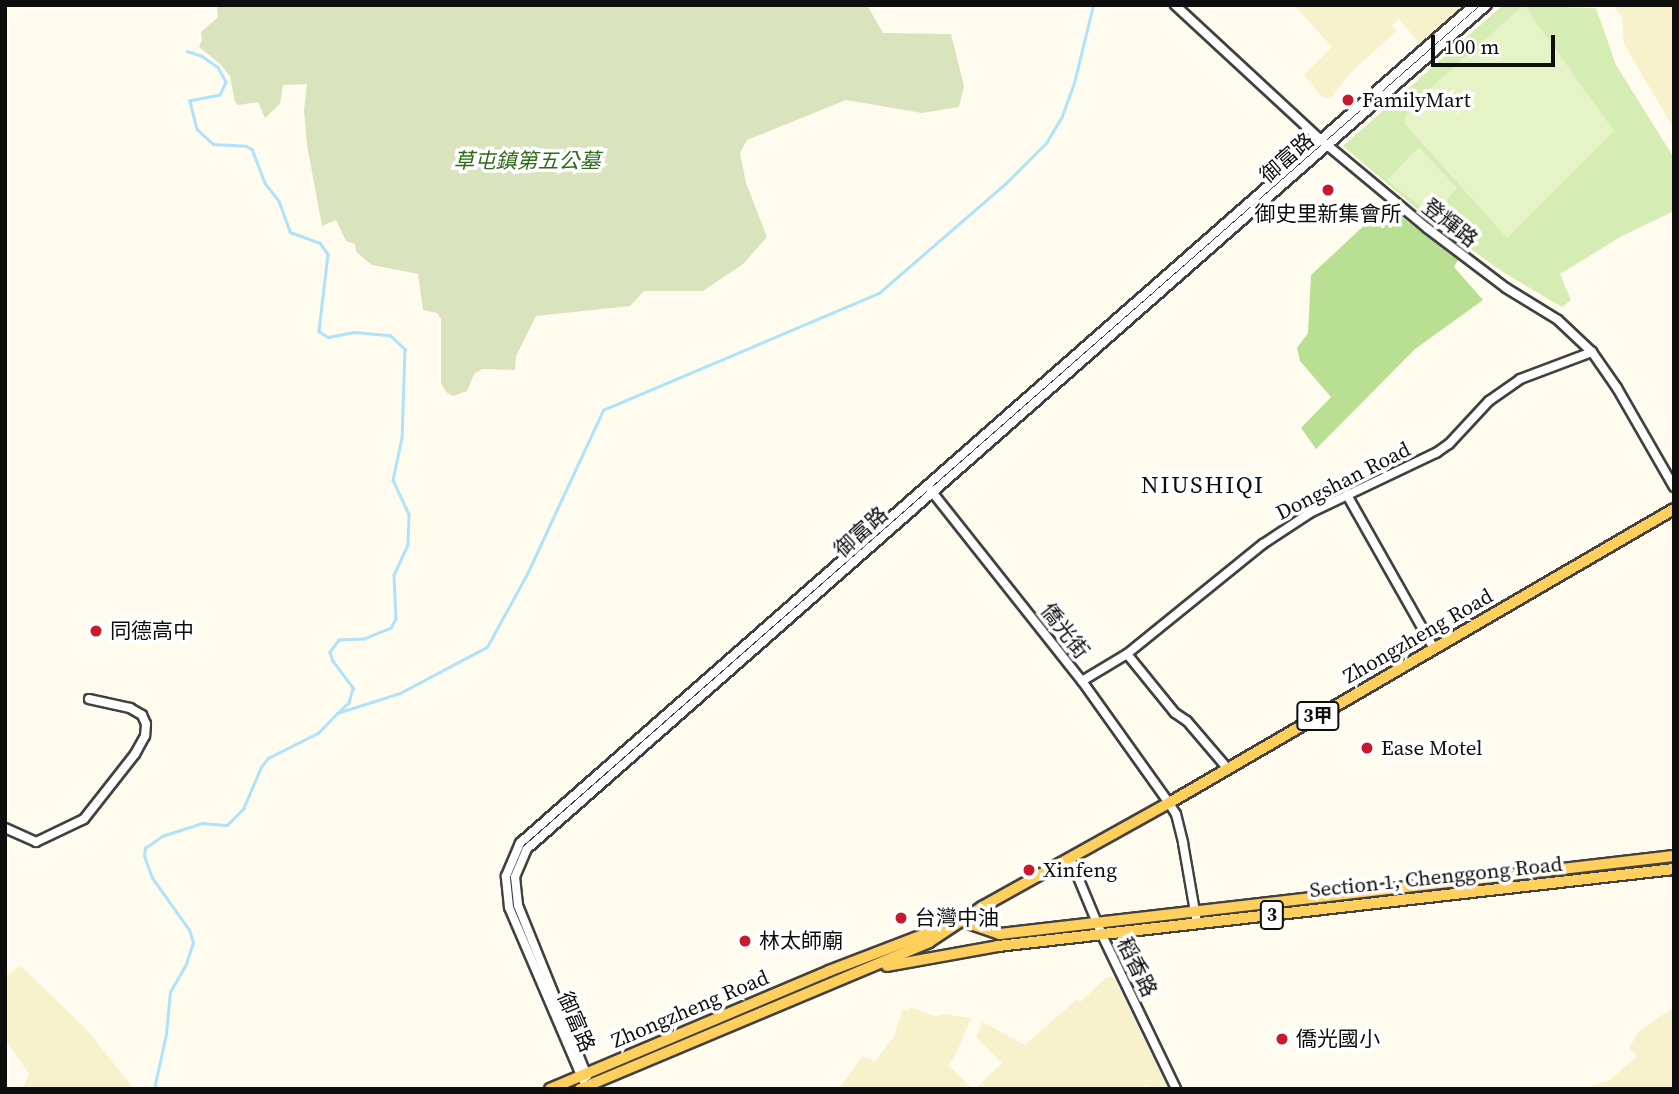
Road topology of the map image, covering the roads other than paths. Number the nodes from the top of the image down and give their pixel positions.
1 (1175, 5) edge
2 (1474, 5) edge
3 (1487, 5) edge
4 (1324, 143) junction
5 (1592, 352) junction
6 (1674, 487) edge
7 (930, 488) junction
8 (1347, 495) junction
9 (1674, 509) edge
10 (1434, 649) junction
11 (1127, 654) junction
12 (1082, 681) junction
13 (89, 699) dead end
14 (1228, 769) junction
15 (1169, 803) junction
16 (5, 828) edge
17 (1674, 856) edge
18 (1070, 858) junction
19 (1674, 869) edge
20 (1196, 918) junction
21 (961, 921) junction
22 (1096, 921) junction
23 (1102, 935) junction
24 (871, 969) junction
25 (584, 1081) edge
26 (550, 1089) edge
27 (1176, 1089) edge

1 - 4 street, 登輝路
2 - 4 street, 御富路
3 - 4 street, 御富路
4 - 5 street, 登輝路
4 - 7 street, 御富路
5 - 6 street, 登輝路
5 - 8 street, Dongshan Road
7 - 12 street, 僑光街
7 - 25 street, 御富路
8 - 10 street
8 - 11 street, Dongshan Road
9 - 10 main road, Zhongzheng Road / 3甲
10 - 14 main road, Zhongzheng Road / 3甲
11 - 12 street, Dongshan Road
11 - 14 street
12 - 15 street, 僑光街
13 - 16 street
14 - 15 main road, Zhongzheng Road / 3甲
15 - 18 main road, Zhongzheng Road / 3甲
15 - 20 street, 僑光街
17 - 20 main road, Section 1, Chenggong Road / 3
18 - 21 main road, Zhongzheng Road / 3甲
18 - 22 street, 稻香路
19 - 20 main road, Section 1, Chenggong Road / 3
20 - 22 main road, Section 1, Chenggong Road / 3
20 - 23 main road, Section 1, Chenggong Road / 3
21 - 22 main road, Section 1, Chenggong Road / 3
21 - 24 main road, Zhongzheng Road / 3
21 - 25 main road, Zhongzheng Road / 3
22 - 23 street, 稻香路
23 - 24 main road, Section 1, Chenggong Road / 3
23 - 27 street, 稻香路
24 - 25 main road, Zhongzheng Road / 3
25 - 26 main road, Zhongzheng Road / 3

